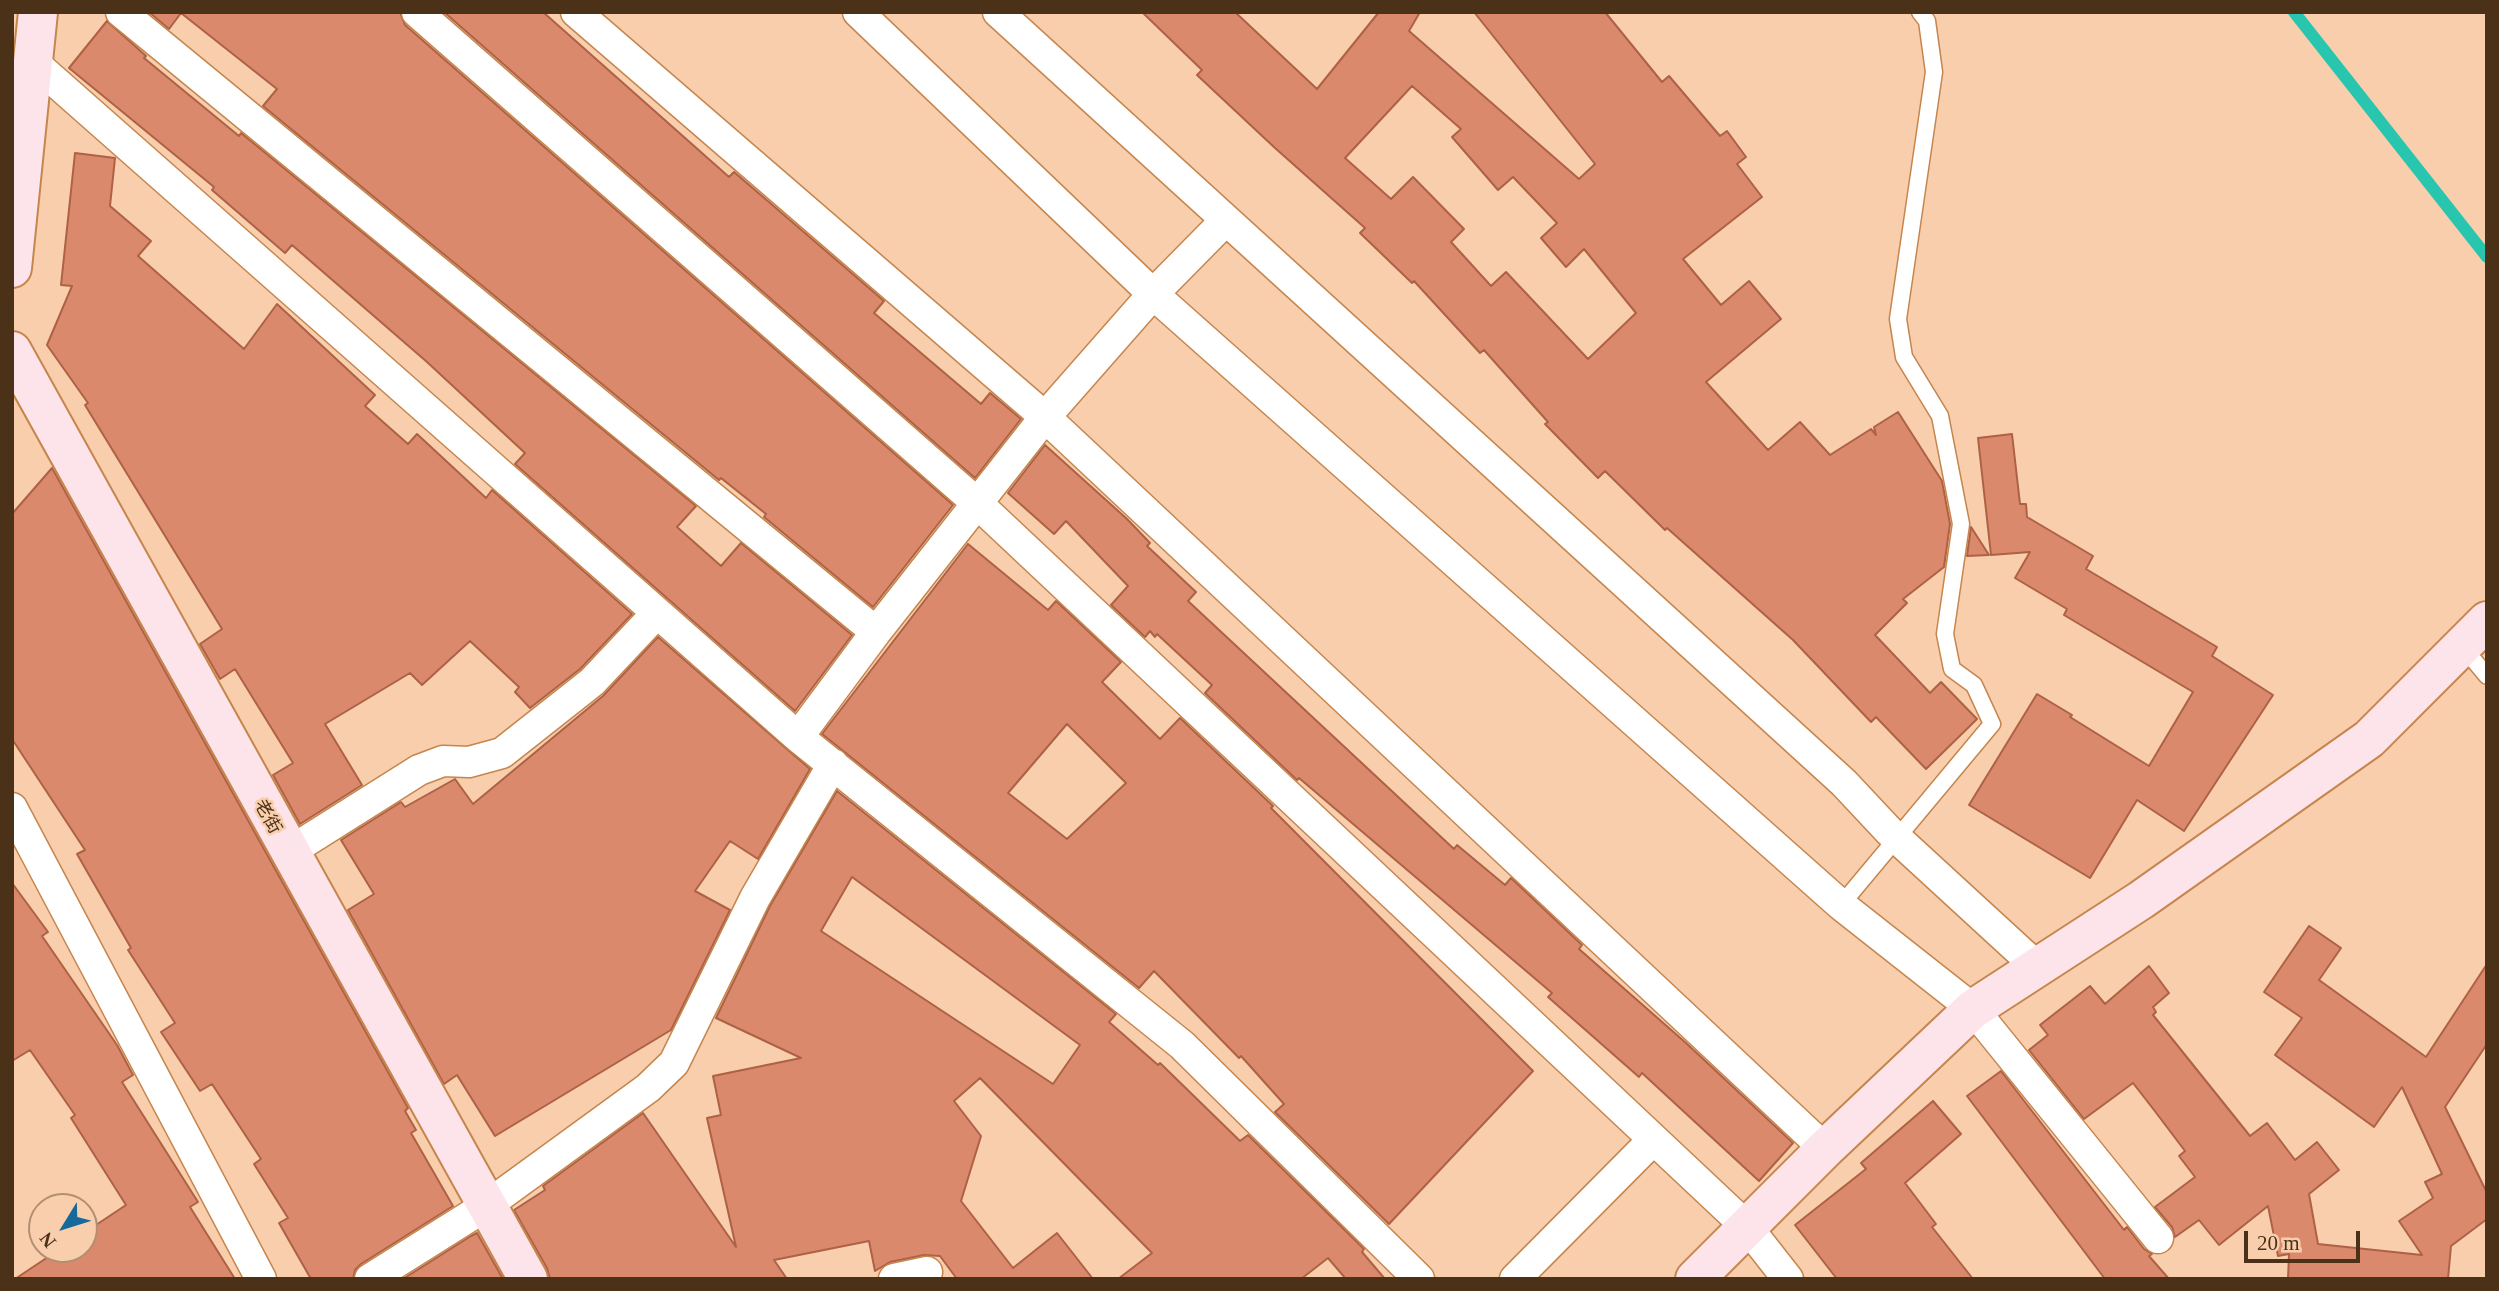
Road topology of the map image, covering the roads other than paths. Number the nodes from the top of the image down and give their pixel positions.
1 (37, 12) edge
2 (121, 12) edge
3 (417, 12) edge
4 (576, 12) edge
5 (858, 12) edge
6 (998, 12) edge
7 (1920, 12) edge
8 (33, 62) junction
9 (17, 172) edge
10 (1226, 220) junction
11 (12, 268) edge
12 (1153, 294) junction
13 (12, 351) edge
14 (1045, 417) junction
15 (977, 503) junction
16 (657, 613) junction
17 (876, 632) junction
18 (2474, 633) edge
19 (2487, 676) edge
20 (798, 737) junction
21 (833, 764) junction
22 (12, 808) edge
23 (1898, 839) junction
24 (289, 852) junction
25 (1841, 905) junction
26 (2036, 966) junction
27 (1973, 1009) junction
28 (1653, 1140) junction
29 (1825, 1149) junction
30 (486, 1206) junction
31 (1748, 1228) junction
32 (2158, 1238) dead end
33 (927, 1272) dead end
34 (261, 1279) edge
35 (370, 1279) edge
36 (528, 1279) edge
37 (894, 1279) edge
38 (1419, 1279) edge
39 (1515, 1279) edge
40 (1695, 1279) edge
41 (1788, 1279) edge

1 - 8 main road
2 - 17 street
3 - 15 street
4 - 14 street
5 - 12 street
6 - 10 street
7 - 23 lane
8 - 9 main road
8 - 16 street
9 - 11 main road
10 - 12 street
10 - 23 street
12 - 14 street
12 - 25 street
13 - 24 main road, 老街
14 - 15 street
14 - 29 street
15 - 17 street
15 - 28 street
16 - 20 street
16 - 24 street
17 - 20 street
18 - 19 lane
18 - 26 main road
20 - 21 street
21 - 30 street
21 - 38 street
22 - 34 street
23 - 25 lane
23 - 26 street
24 - 30 main road, 老街
25 - 27 street
26 - 27 main road
27 - 29 main road
27 - 32 street
28 - 31 street
28 - 39 street
29 - 31 main road
30 - 35 street
30 - 36 main road, 老街
31 - 40 main road
31 - 41 street
33 - 37 street

